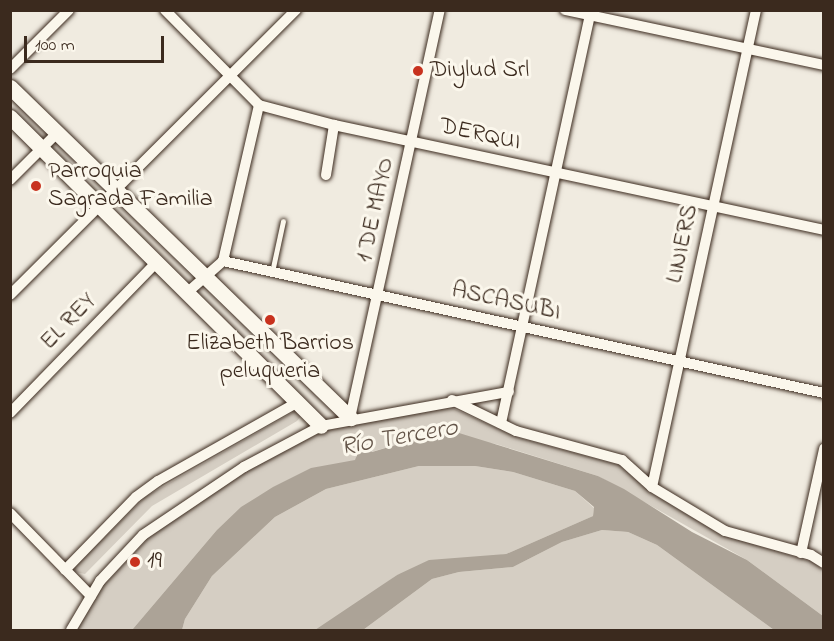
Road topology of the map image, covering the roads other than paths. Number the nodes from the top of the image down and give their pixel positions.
1 (69, 10) edge
2 (165, 10) edge
3 (296, 10) edge
4 (440, 10) edge
5 (565, 10) edge
6 (756, 10) edge
7 (590, 13) edge
8 (747, 49) junction
9 (824, 65) edge
10 (10, 69) edge
11 (231, 75) junction
12 (10, 87) edge
13 (259, 105) junction
14 (10, 117) edge
15 (334, 125) junction
16 (57, 132) junction
17 (413, 142) junction
18 (42, 147) junction
19 (556, 173) junction
20 (326, 175) dead end
21 (10, 180) edge
22 (116, 189) junction
23 (713, 204) junction
24 (100, 205) junction
25 (283, 221) dead end
26 (824, 230) edge
27 (158, 261) junction
28 (223, 261) junction
29 (272, 272) junction
30 (204, 276) junction
31 (189, 291) junction
32 (10, 295) edge
33 (379, 296) junction
34 (523, 326) junction
35 (679, 361) junction
36 (509, 392) junction
37 (824, 393) edge
38 (452, 400) junction
39 (298, 402) junction
40 (10, 413) edge
41 (350, 418) junction
42 (501, 423) junction
43 (321, 426) junction
44 (824, 449) edge
45 (652, 487) junction
46 (12, 517) edge
47 (801, 553) junction
48 (824, 563) edge
49 (65, 570) junction
50 (91, 596) junction
51 (71, 630) edge

1 - 10 street
2 - 11 street
3 - 11 street
4 - 17 street, 1 DE MAYO
5 - 7 street
6 - 8 street, LINIERS
7 - 8 street
7 - 19 street
8 - 9 street
8 - 23 street, LINIERS
11 - 13 street
11 - 22 street
12 - 16 main road
13 - 15 street, DERQUI
13 - 28 street
14 - 18 main road
15 - 17 street, DERQUI
15 - 20 street
16 - 18 street
16 - 22 main road
17 - 19 street, DERQUI
17 - 33 street, 1 DE MAYO
18 - 21 street
18 - 24 main road
19 - 23 street, DERQUI
19 - 34 street
22 - 24 street
22 - 30 main road
23 - 26 street, DERQUI
23 - 35 street, LINIERS
24 - 27 main road
24 - 32 street
25 - 29 lane
27 - 31 main road
27 - 40 street, EL REY
28 - 29 street, ASCASUBI
28 - 30 street
29 - 33 street, ASCASUBI
30 - 31 street
30 - 41 main road
31 - 39 main road
33 - 34 street, ASCASUBI
33 - 41 street, 1 DE MAYO
34 - 35 street, ASCASUBI
34 - 36 street
35 - 37 street, ASCASUBI
35 - 45 street, LINIERS
36 - 38 street
36 - 42 street
38 - 41 street
38 - 42 street
39 - 43 main road
39 - 49 street
41 - 43 street
42 - 45 street
43 - 50 street
44 - 47 street
45 - 47 street
46 - 49 street
47 - 48 street
49 - 50 street
50 - 51 street

